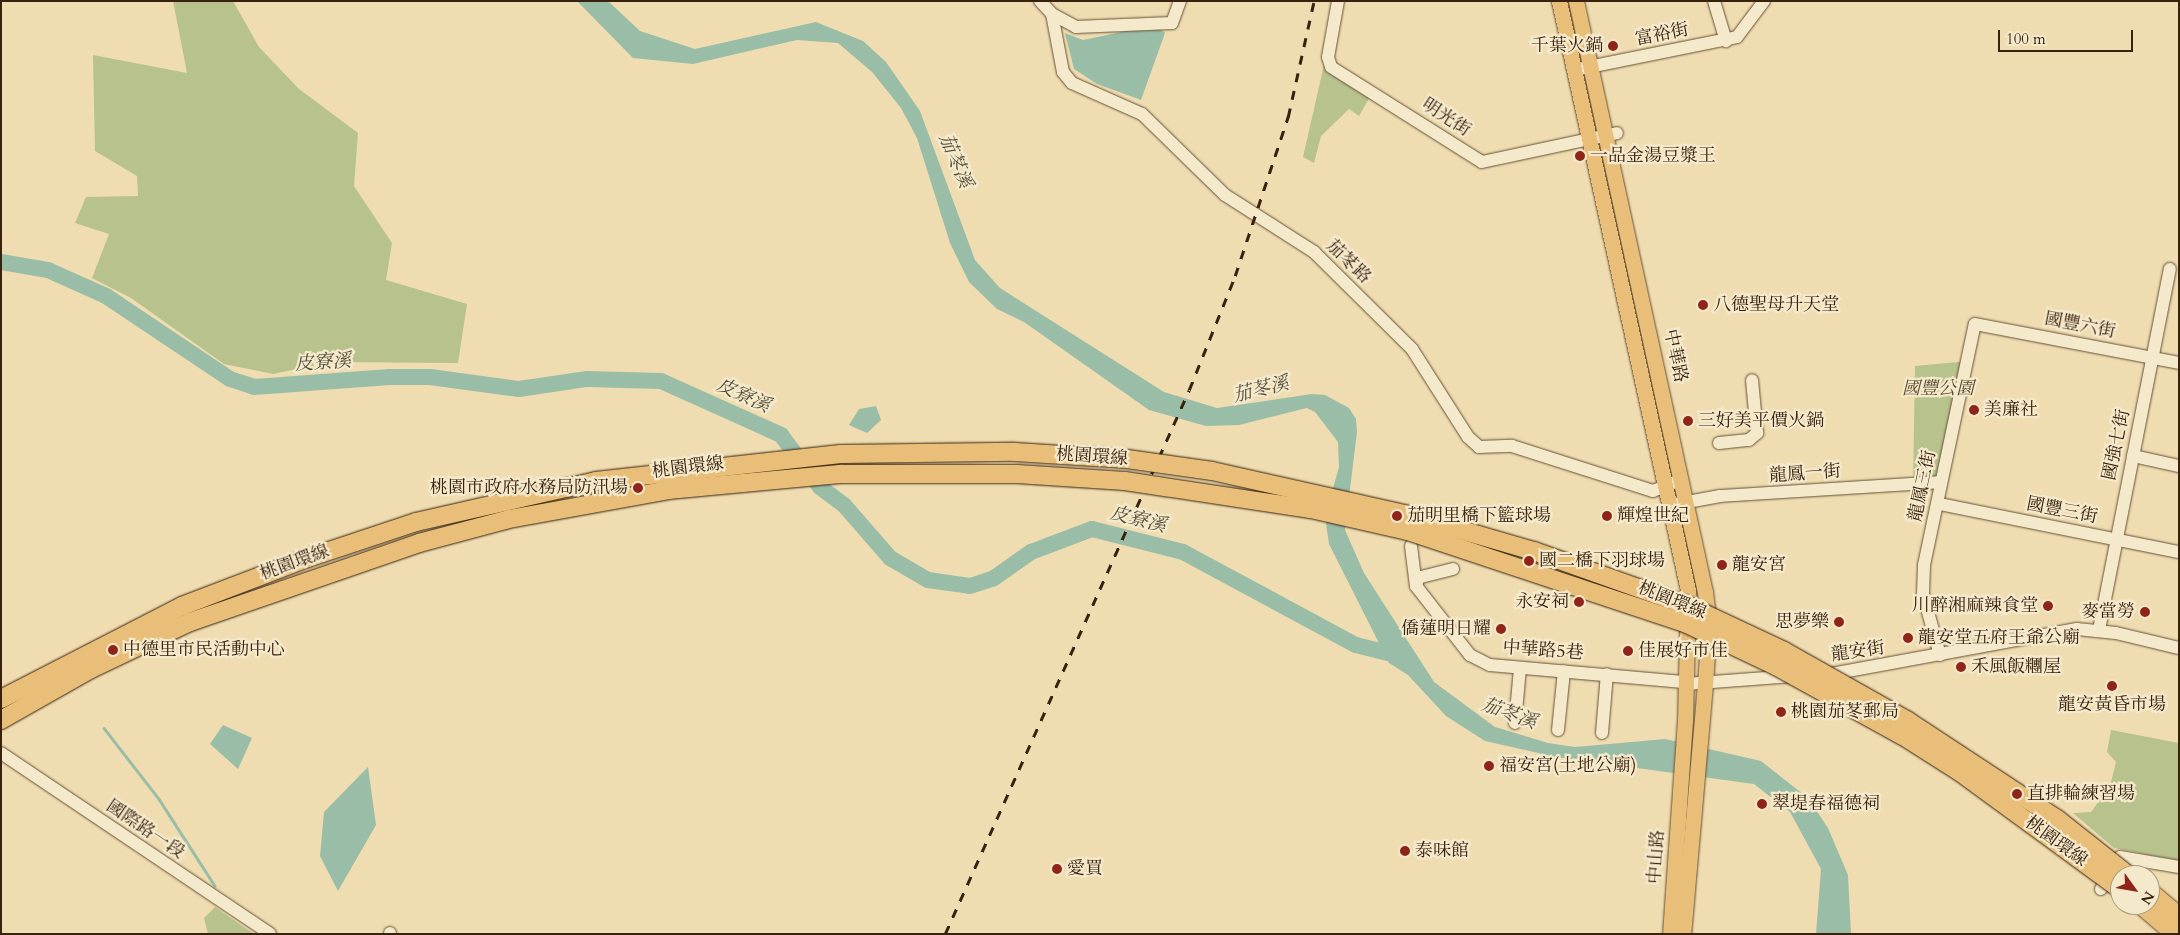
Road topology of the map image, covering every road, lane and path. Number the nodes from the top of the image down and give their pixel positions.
1 (1040, 1) edge
2 (1180, 1) edge
3 (1338, 1) edge
4 (1559, 1) edge
5 (1576, 1) edge
6 (1714, 1) edge
7 (1764, 1) edge
8 (1052, 14) junction
9 (1726, 40) junction
10 (1592, 67) junction
11 (1574, 70) junction
12 (1612, 134) junction
13 (1590, 138) junction
14 (2170, 268) dead end
15 (1975, 324) joint
16 (2153, 358) junction
17 (2179, 363) edge
18 (1752, 380) dead end
19 (1719, 443) dead end
20 (2133, 456) junction
21 (2179, 466) edge
22 (1682, 479) junction
23 (1941, 482) junction
24 (1667, 484) junction
25 (1688, 502) junction
26 (1940, 504) junction
27 (1671, 505) junction
28 (2115, 539) junction
29 (1411, 546) dead end
30 (2179, 552) edge
31 (1453, 569) dead end
32 (1416, 586) junction
33 (2099, 630) junction
34 (2179, 648) edge
35 (1940, 655) junction
36 (1520, 668) junction
37 (1564, 671) junction
38 (1607, 674) junction
39 (1686, 683) junction
40 (1705, 684) junction
41 (1, 699) edge
42 (1, 720) edge
43 (1693, 721) junction
44 (1515, 723) dead end
45 (1558, 730) dead end
46 (1602, 733) dead end
47 (1, 753) edge
48 (1688, 786) junction
49 (2115, 865) edge
50 (2179, 867) edge
51 (2110, 882) edge
52 (2101, 889) dead end
53 (2160, 900) edge
54 (2153, 915) edge
55 (2179, 916) edge
56 (270, 934) edge
57 (1670, 934) edge
58 (1683, 934) edge
59 (2175, 934) edge

1 - 8 street
2 - 8 street
3 - 13 street, 明光街
4 - 11 main road, 中華路
5 - 10 main road, 中華路
6 - 9 street
7 - 9 street, 富裕街
8 - 24 street, 茄苳路
9 - 10 street, 富裕街
10 - 11 street, 富裕街
10 - 12 main road, 中華路
11 - 13 main road, 中華路
12 - 13 street, 明光街
12 - 22 main road, 中華路
13 - 24 main road, 中華路
14 - 16 street, 國強七街
15 - 16 street, 國豐六街
15 - 23 street, 龍鳳三街
16 - 17 street, 國豐六街
16 - 20 street, 國強七街
18 - 19 street
20 - 21 street
20 - 28 street, 國強七街
22 - 24 street, 茄苳路
22 - 25 main road, 中華路
23 - 25 street, 龍鳳一街
23 - 26 street, 龍鳳三街
24 - 27 main road, 中華路
25 - 27 street, 龍鳳一街
25 - 40 main road, 中華路
26 - 28 street, 國豐三街
26 - 35 street, 龍鳳三街
27 - 39 main road, 中華路
28 - 30 street, 國豐三街
28 - 33 street, 國強七街
29 - 32 street
31 - 32 street
32 - 36 street, 中華路5巷
33 - 34 street, 龍安街
33 - 35 street, 龍安街
35 - 40 street, 龍安街
36 - 37 street, 中華路5巷
36 - 44 street
37 - 38 street, 中華路5巷
37 - 45 street
38 - 39 street, 中華路5巷
38 - 46 street
39 - 40 street, 龍安街
39 - 43 main road, 中華路
40 - 43 main road, 中華路
41 - 49 highway, 桃園環線, bridge
42 - 51 highway, 桃園環線, bridge
43 - 48 main road
47 - 56 street, 國際路一段
48 - 57 main road, 中山路
48 - 58 main road, 中山路
50 - 52 street
53 - 55 highway
54 - 59 highway

